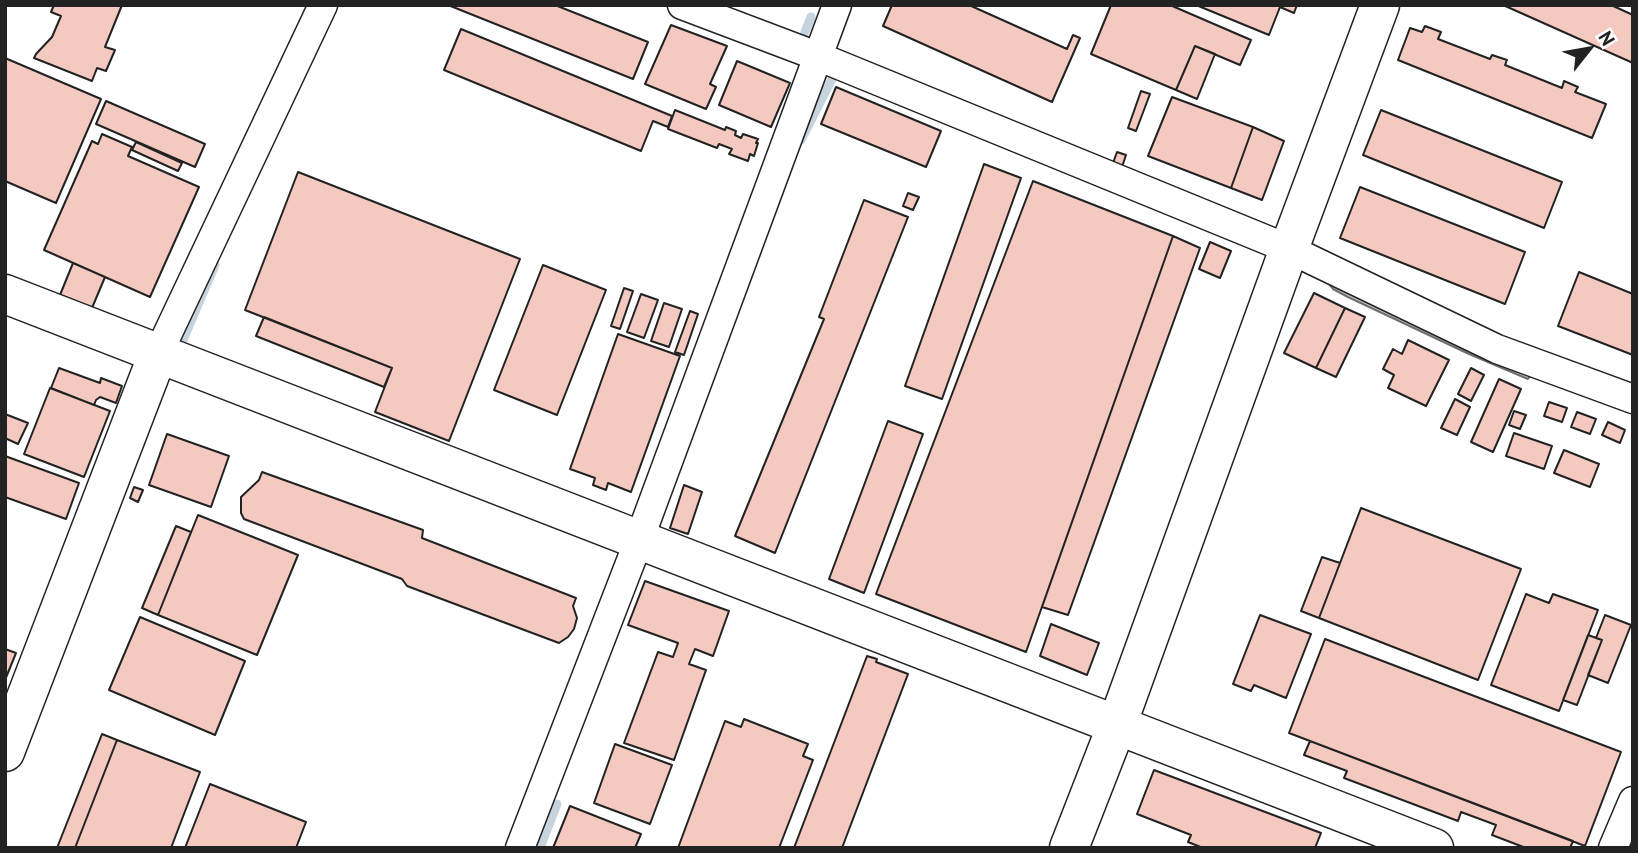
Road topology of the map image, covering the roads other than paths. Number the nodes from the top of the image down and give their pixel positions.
1 (323, 5) edge
2 (682, 5) edge
3 (837, 5) edge
4 (1380, 5) edge
5 (817, 56) junction
6 (1289, 249) junction
7 (5, 294) edge
8 (158, 354) junction
9 (1633, 399) edge
10 (639, 540) junction
11 (1116, 725) junction
12 (5, 752) edge
13 (1633, 801) edge
14 (520, 848) edge
15 (1069, 848) edge
16 (1434, 848) edge
17 (1613, 848) edge

1 - 8 street
2 - 5 street
3 - 5 street
4 - 6 street
5 - 6 street
5 - 10 street
6 - 9 street
6 - 11 street
7 - 8 street
8 - 10 street
8 - 12 street
10 - 11 street
10 - 14 street
11 - 15 street
11 - 16 street
13 - 17 street

